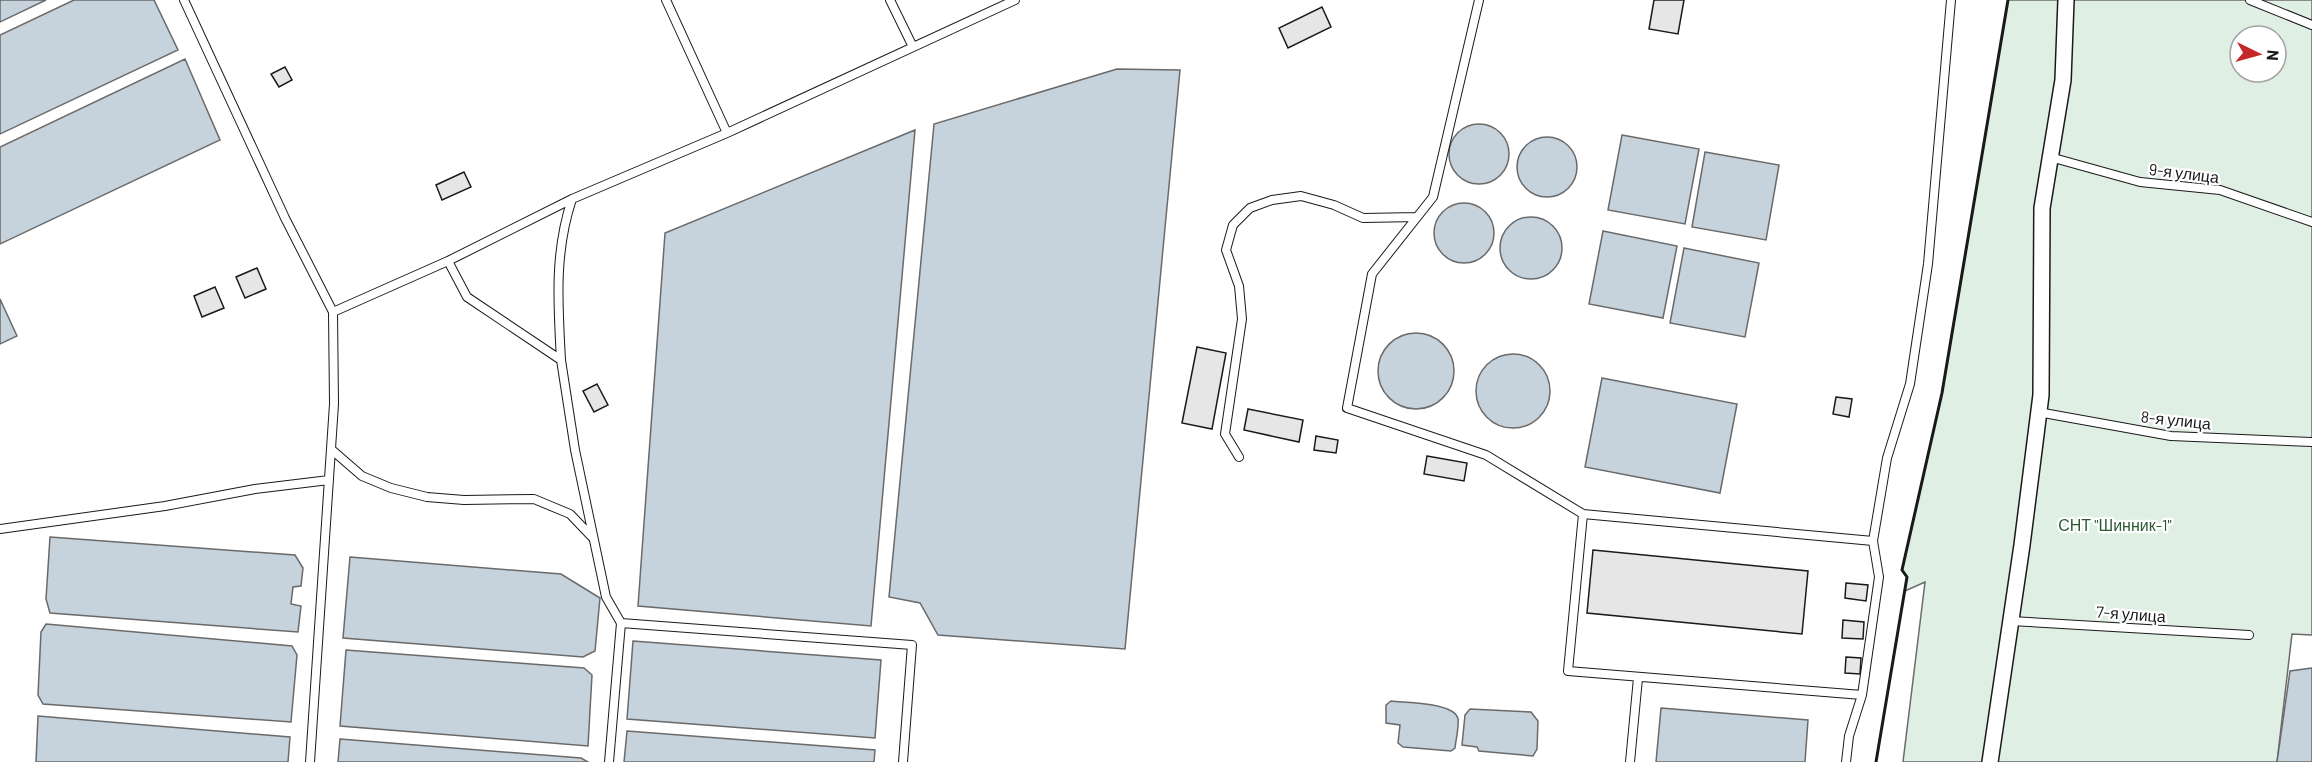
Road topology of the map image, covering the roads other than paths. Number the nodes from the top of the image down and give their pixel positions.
1 (184, 0) edge
2 (666, 0) edge
3 (890, 0) edge
4 (1015, 0) edge
5 (1479, 0) edge
6 (1951, 0) edge
7 (2066, 0) edge
8 (2250, 0) edge
9 (2312, 25) edge
10 (913, 47) junction
11 (727, 133) junction
12 (2050, 157) junction
13 (572, 199) junction
14 (1417, 217) junction
15 (2312, 222) edge
16 (448, 261) junction
17 (333, 312) junction
18 (561, 360) junction
19 (2038, 412) junction
20 (2312, 442) edge
21 (332, 450) junction
22 (1239, 457) dead end
23 (329, 480) junction
24 (1583, 514) junction
25 (0, 529) edge
26 (593, 538) junction
27 (1874, 541) junction
28 (2011, 621) junction
29 (621, 623) junction
30 (2249, 635) dead end
31 (1638, 678) junction
32 (1863, 695) junction
33 (310, 762) edge
34 (609, 762) edge
35 (903, 762) edge
36 (1630, 762) edge
37 (1846, 762) edge
38 (1990, 762) edge

1 - 17 lane
2 - 11 lane
3 - 10 lane
4 - 10 lane
5 - 14 lane
6 - 27 lane
7 - 12 street
8 - 9 lane
10 - 11 lane
11 - 13 lane
12 - 15 lane, 9-я улица
12 - 19 street
13 - 16 lane
13 - 18 lane
14 - 22 lane
14 - 24 lane
16 - 17 lane
16 - 18 lane
17 - 21 lane
18 - 26 lane
19 - 20 lane, 8-я улица
19 - 28 street
21 - 23 lane
21 - 26 lane
23 - 25 lane
23 - 33 lane
24 - 27 lane
24 - 31 lane
26 - 29 lane
27 - 32 lane
28 - 30 lane, 7-я улица
28 - 38 street
29 - 34 lane
29 - 35 lane
31 - 32 lane
31 - 36 lane
32 - 37 lane

